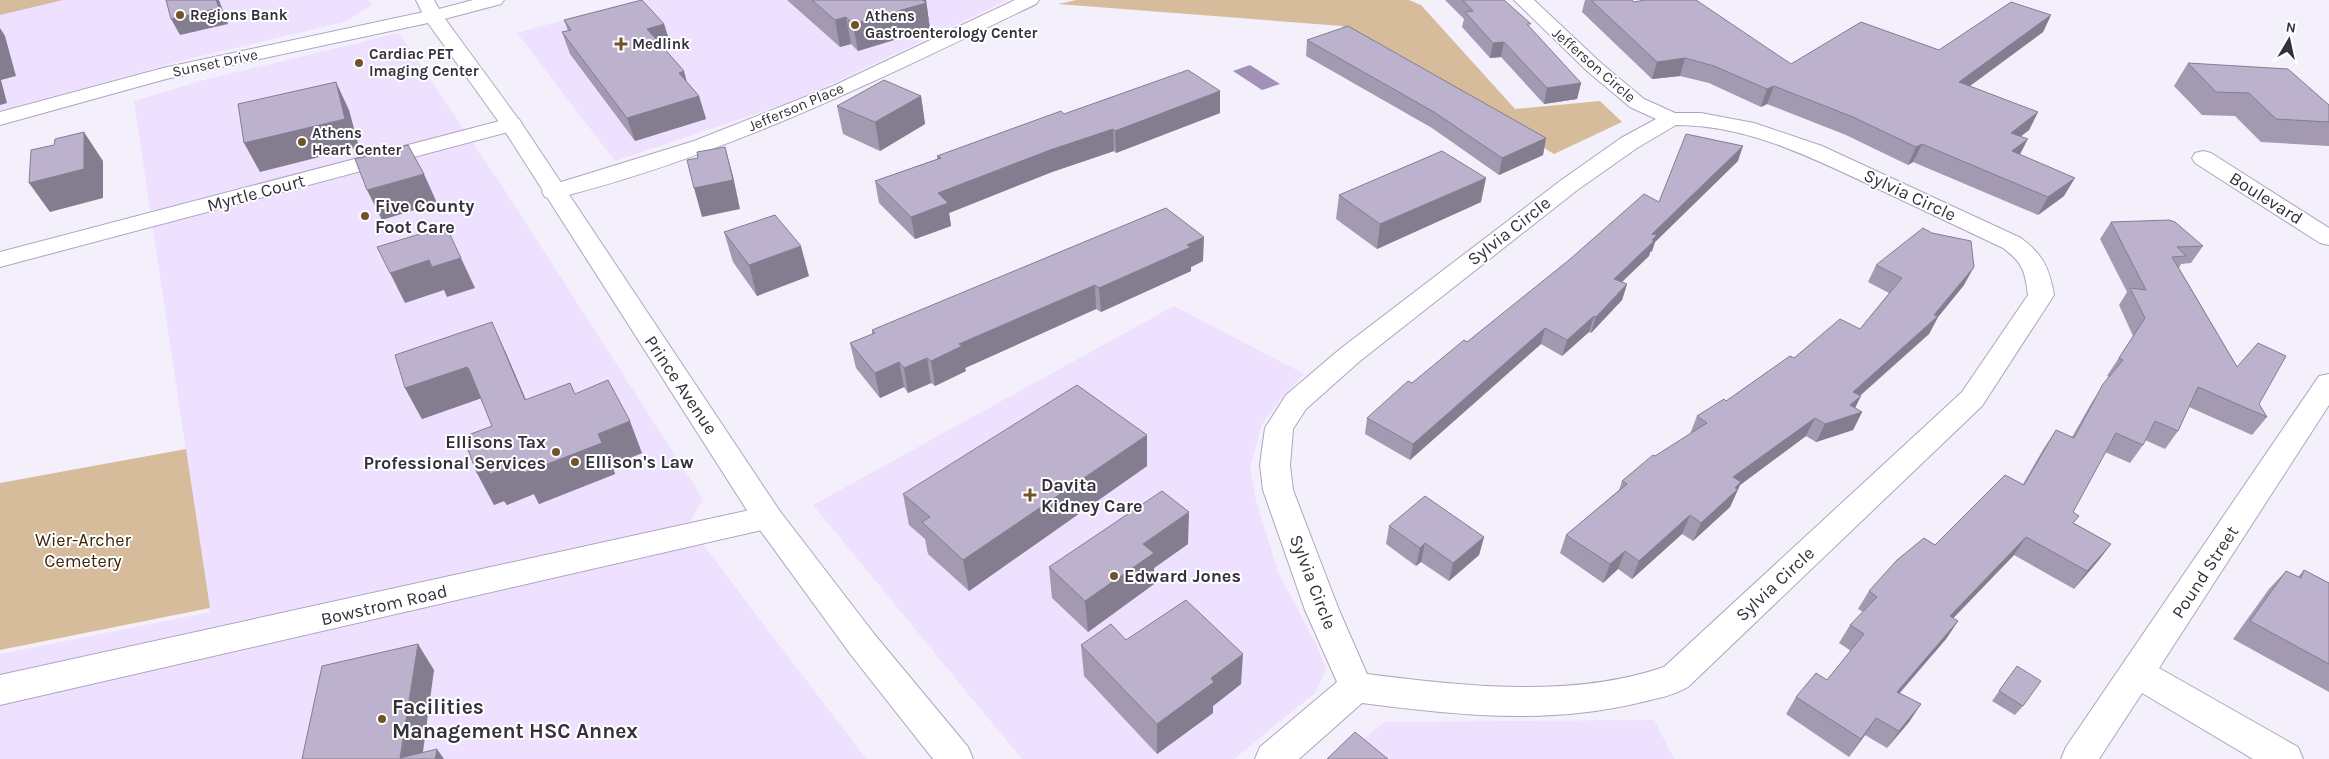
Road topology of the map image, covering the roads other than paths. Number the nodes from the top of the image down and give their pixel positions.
1 (495, 0) edge
2 (1030, 0) edge
3 (1523, 0) edge
4 (429, 8) edge
5 (0, 119) edge
6 (1672, 119) junction
7 (511, 124) junction
8 (2203, 158) dead end
9 (553, 192) junction
10 (2329, 238) edge
11 (0, 260) edge
12 (2329, 383) edge
13 (768, 518) junction
14 (2138, 673) junction
15 (1356, 688) junction
16 (0, 690) edge
17 (955, 759) edge
18 (1273, 759) edge
19 (2079, 759) edge
20 (2285, 759) edge

1 - 4 main road, Sunset Drive
2 - 9 main road, Jefferson Place
3 - 6 main road, Jefferson Circle
4 - 5 main road, Sunset Drive
4 - 7 main road, Prince Avenue
6 - 15 main road, Sylvia Circle
6 - 15 main road, Sylvia Circle
7 - 9 main road, Prince Avenue
7 - 11 main road, Myrtle Court
8 - 10 main road, Boulevard
9 - 13 main road, Prince Avenue
12 - 14 main road, Pound Street
13 - 16 main road, Bowstrom Road
13 - 17 main road, Prince Avenue
14 - 19 main road, Pound Street
14 - 20 main road
15 - 18 main road

